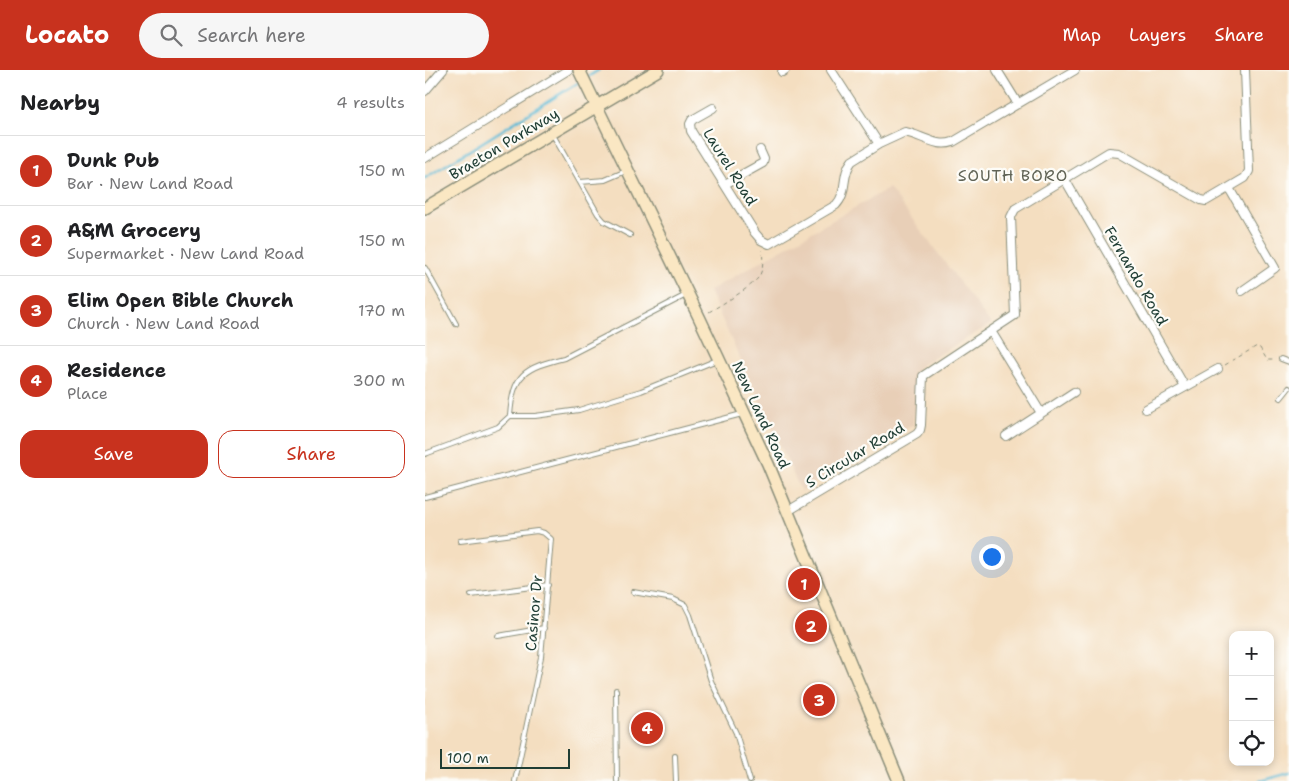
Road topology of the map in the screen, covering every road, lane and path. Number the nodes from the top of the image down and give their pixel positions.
1 (443, 70) edge
2 (568, 70) edge
3 (658, 70) edge
4 (831, 70) edge
5 (997, 70) edge
6 (1075, 70) edge
7 (1245, 70) edge
8 (580, 71) edge
9 (425, 91) edge
10 (1018, 104) junction
11 (597, 106) junction
12 (713, 108) dead end
13 (552, 133) junction
14 (879, 144) junction
15 (760, 150) dead end
16 (425, 158) edge
17 (628, 170) junction
18 (1064, 178) junction
19 (580, 182) junction
20 (725, 184) junction
21 (1229, 188) junction
22 (425, 208) edge
23 (630, 235) dead end
24 (761, 240) junction
25 (425, 268) edge
26 (1241, 291) dead end
27 (688, 294) junction
28 (699, 317) junction
29 (456, 324) dead end
30 (991, 331) junction
31 (1281, 359) joint
32 (719, 360) junction
33 (1289, 362) edge
34 (1218, 369) joint
35 (1185, 387) junction
36 (1289, 388) edge
37 (1074, 392) dead end
38 (1281, 398) dead end
39 (1146, 409) dead end
40 (744, 414) junction
41 (1041, 414) junction
42 (510, 416) junction
43 (1005, 436) dead end
44 (425, 454) edge
45 (425, 497) edge
46 (788, 511) junction
47 (460, 541) dead end
48 (548, 585) junction
49 (633, 592) dead end
50 (471, 595) dead end
51 (544, 628) junction
52 (498, 636) dead end
53 (616, 690) dead end
54 (675, 756) dead end
55 (515, 781) edge
56 (617, 781) edge
57 (676, 781) edge
58 (750, 781) edge
59 (899, 781) edge

1 - 9 street
2 - 16 street
3 - 11 street, Braeton Parkway
4 - 14 street
5 - 10 street
6 - 10 street
7 - 21 street, S Circular Road
8 - 11 street, New Land Road
10 - 14 street
11 - 13 street, Braeton Parkway
11 - 17 street, New Land Road
12 - 20 street, Laurel Road
13 - 19 lane
13 - 22 street, Braeton Parkway
14 - 24 street, Laurel Road
15 - 20 street
17 - 19 lane
17 - 27 street, New Land Road
18 - 21 street, S Circular Road
18 - 30 street, S Circular Road
18 - 35 street, Fernando Road
19 - 23 lane
20 - 24 street, Laurel Road
21 - 26 street
24 - 28 path
25 - 29 lane
27 - 28 street, New Land Road
27 - 42 lane
28 - 32 street, New Land Road
30 - 41 street
30 - 46 street, S Circular Road
31 - 33 lane
31 - 34 path
32 - 40 street, New Land Road
32 - 42 lane
34 - 35 street
35 - 39 street
36 - 38 lane
37 - 41 street
40 - 45 lane
40 - 46 street, New Land Road
41 - 43 street
42 - 44 lane
46 - 59 street, New Land Road
47 - 48 lane, Casinor Dr
48 - 50 lane
48 - 51 lane, Casinor Dr
49 - 58 lane
51 - 52 lane
51 - 55 lane, Casinor Dr
53 - 56 lane
54 - 57 lane

